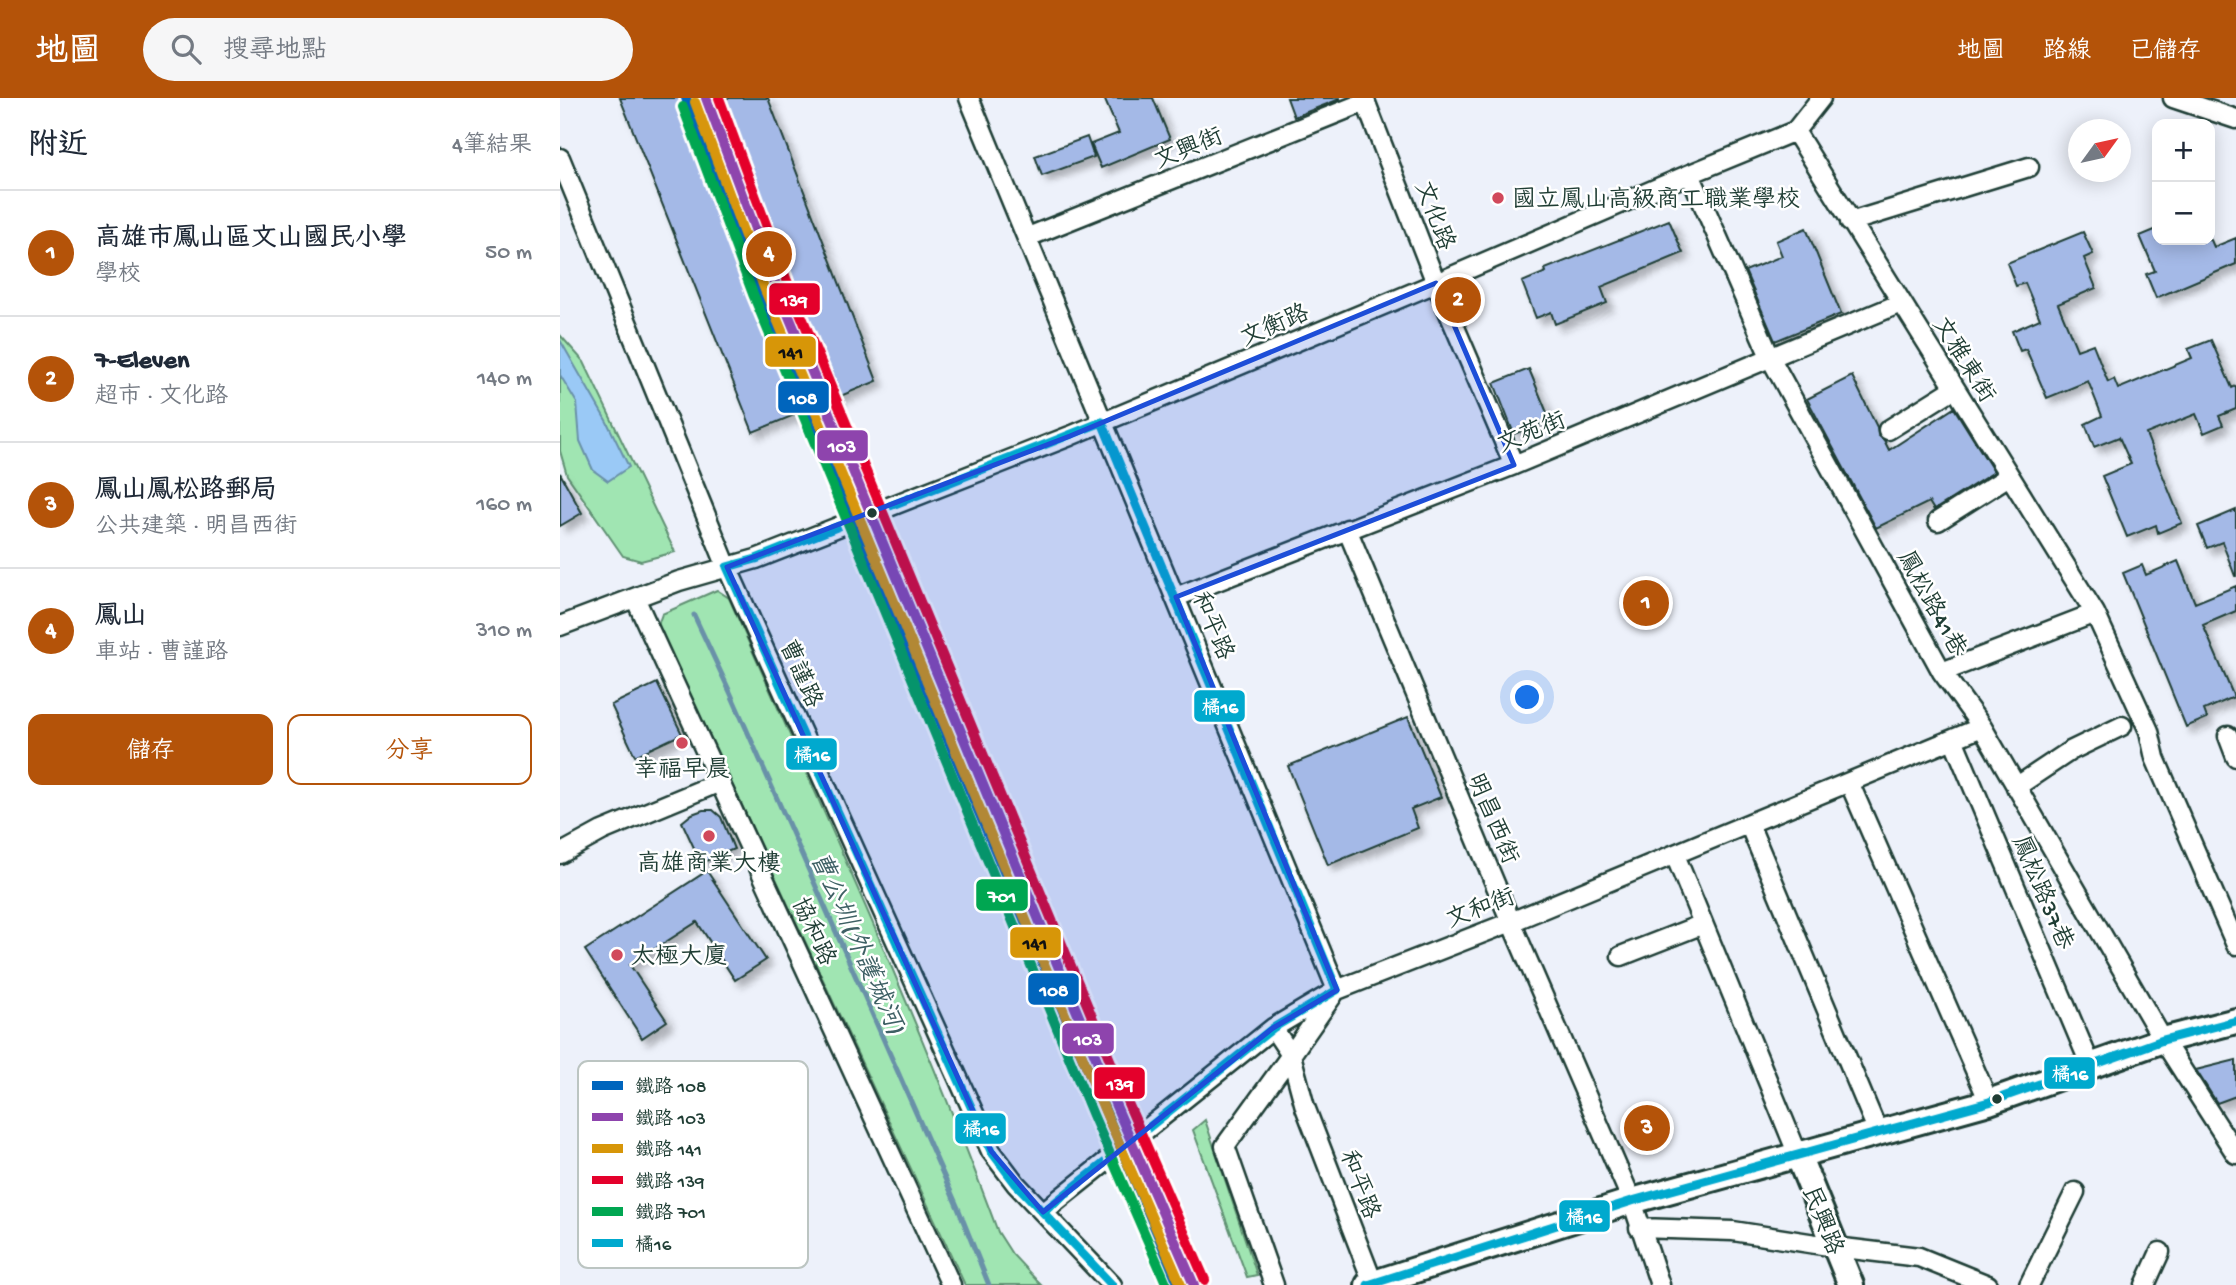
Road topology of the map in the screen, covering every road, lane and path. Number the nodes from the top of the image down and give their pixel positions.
1 (970, 98) edge
2 (1821, 98) edge
3 (2174, 98) edge
4 (1365, 100) edge
5 (2236, 119) edge
6 (1795, 131) junction
7 (560, 158) edge
8 (2029, 167) dead end
9 (1690, 174) junction
10 (1850, 222) junction
11 (1028, 237) junction
12 (1436, 283) junction
13 (1901, 303) junction
14 (1772, 359) junction
15 (1955, 388) junction
16 (1102, 422) junction
17 (1888, 429) dead end
18 (1514, 465) junction
19 (2009, 476) junction
20 (1938, 521) dead end
21 (1347, 529) junction
22 (727, 567) junction
23 (1176, 597) junction
24 (635, 598) junction
25 (2095, 613) junction
26 (560, 626) edge
27 (1942, 672) junction
28 (2122, 726) dead end
29 (1982, 727) junction
30 (2228, 736) dead end
31 (1953, 739) junction
32 (2236, 757) edge
33 (720, 782) junction
34 (1849, 782) junction
35 (2016, 787) junction
36 (1749, 824) junction
37 (560, 854) edge
38 (1675, 855) junction
39 (1511, 922) junction
40 (1703, 924) junction
41 (2236, 945) edge
42 (1621, 956) dead end
43 (1336, 990) junction
44 (2236, 1021) edge
45 (1273, 1028) junction
46 (2163, 1040) junction
47 (1291, 1055) junction
48 (2090, 1064) junction
49 (1989, 1102) junction
50 (1878, 1132) junction
51 (2236, 1154) edge
52 (1798, 1155) junction
53 (2075, 1192) dead end
54 (1632, 1202) junction
55 (1043, 1212) junction
56 (1639, 1228) junction
57 (1835, 1247) junction
58 (2160, 1252) dead end
59 (1370, 1284) edge
60 (951, 1285) edge
61 (1112, 1285) edge
62 (1274, 1285) edge
63 (1660, 1285) edge
64 (1851, 1285) edge
65 (1988, 1285) edge
66 (2029, 1285) edge
67 (2146, 1285) edge

1 - 11 street, 和平路
2 - 6 street, 文衡路
3 - 5 street
4 - 11 street, 文興街
4 - 12 street, 文化路
6 - 9 street, 文衡路
6 - 10 street, 文雅東街
7 - 22 street, 曹謹路
8 - 10 street
9 - 12 street, 文衡路
9 - 14 street, 鳳松路41巷
10 - 13 street, 文雅東街
11 - 16 street, 和平路
12 - 16 street, 文衡路
12 - 18 street, 文化路
13 - 14 street, 文苑街
13 - 15 street, 文雅東街
14 - 18 street, 文苑街
14 - 27 street, 鳳松路41巷
15 - 17 street
15 - 19 street, 文雅東街
16 - 22 street, 文衡路
16 - 23 street, 和平路
18 - 21 street, 文苑街
19 - 20 street
19 - 25 street, 文雅東街
21 - 23 street, 文苑街
21 - 39 street, 明昌西街
22 - 24 street, 文衡路
22 - 55 street, 曹謹路
23 - 43 street, 和平路
24 - 26 street, 文衡路
24 - 33 street, 協和路
25 - 27 street
25 - 41 street, 文雅東街
27 - 29 street, 鳳松路41巷
28 - 35 street
29 - 31 street, 文和街
29 - 35 street, 鳳松路41巷
30 - 32 street
31 - 34 street, 文和街
31 - 48 street, 鳳松路37巷
33 - 37 street
33 - 60 street, 協和路
34 - 36 street, 文和街
34 - 49 street
35 - 46 street, 鳳松路41巷
36 - 38 street, 文和街
36 - 50 street
38 - 39 street, 文和街
38 - 40 street
39 - 43 street, 文和街
39 - 54 street, 明昌西街
40 - 42 street
40 - 52 street
43 - 45 street, 文和街
43 - 47 street
44 - 46 street
45 - 47 street, 和平路
45 - 55 street, 文和街
46 - 48 street
46 - 51 street, 鳳松路41巷
47 - 59 street, 和平路
47 - 62 street
48 - 49 street
49 - 50 street
50 - 52 street
52 - 54 street
52 - 57 street, 民興路
53 - 66 street
54 - 56 street, 明昌西街
54 - 59 street
55 - 61 street, 曹謹路
56 - 57 street
56 - 63 street, 明昌西街
57 - 64 street, 民興路
57 - 65 street
58 - 67 street

